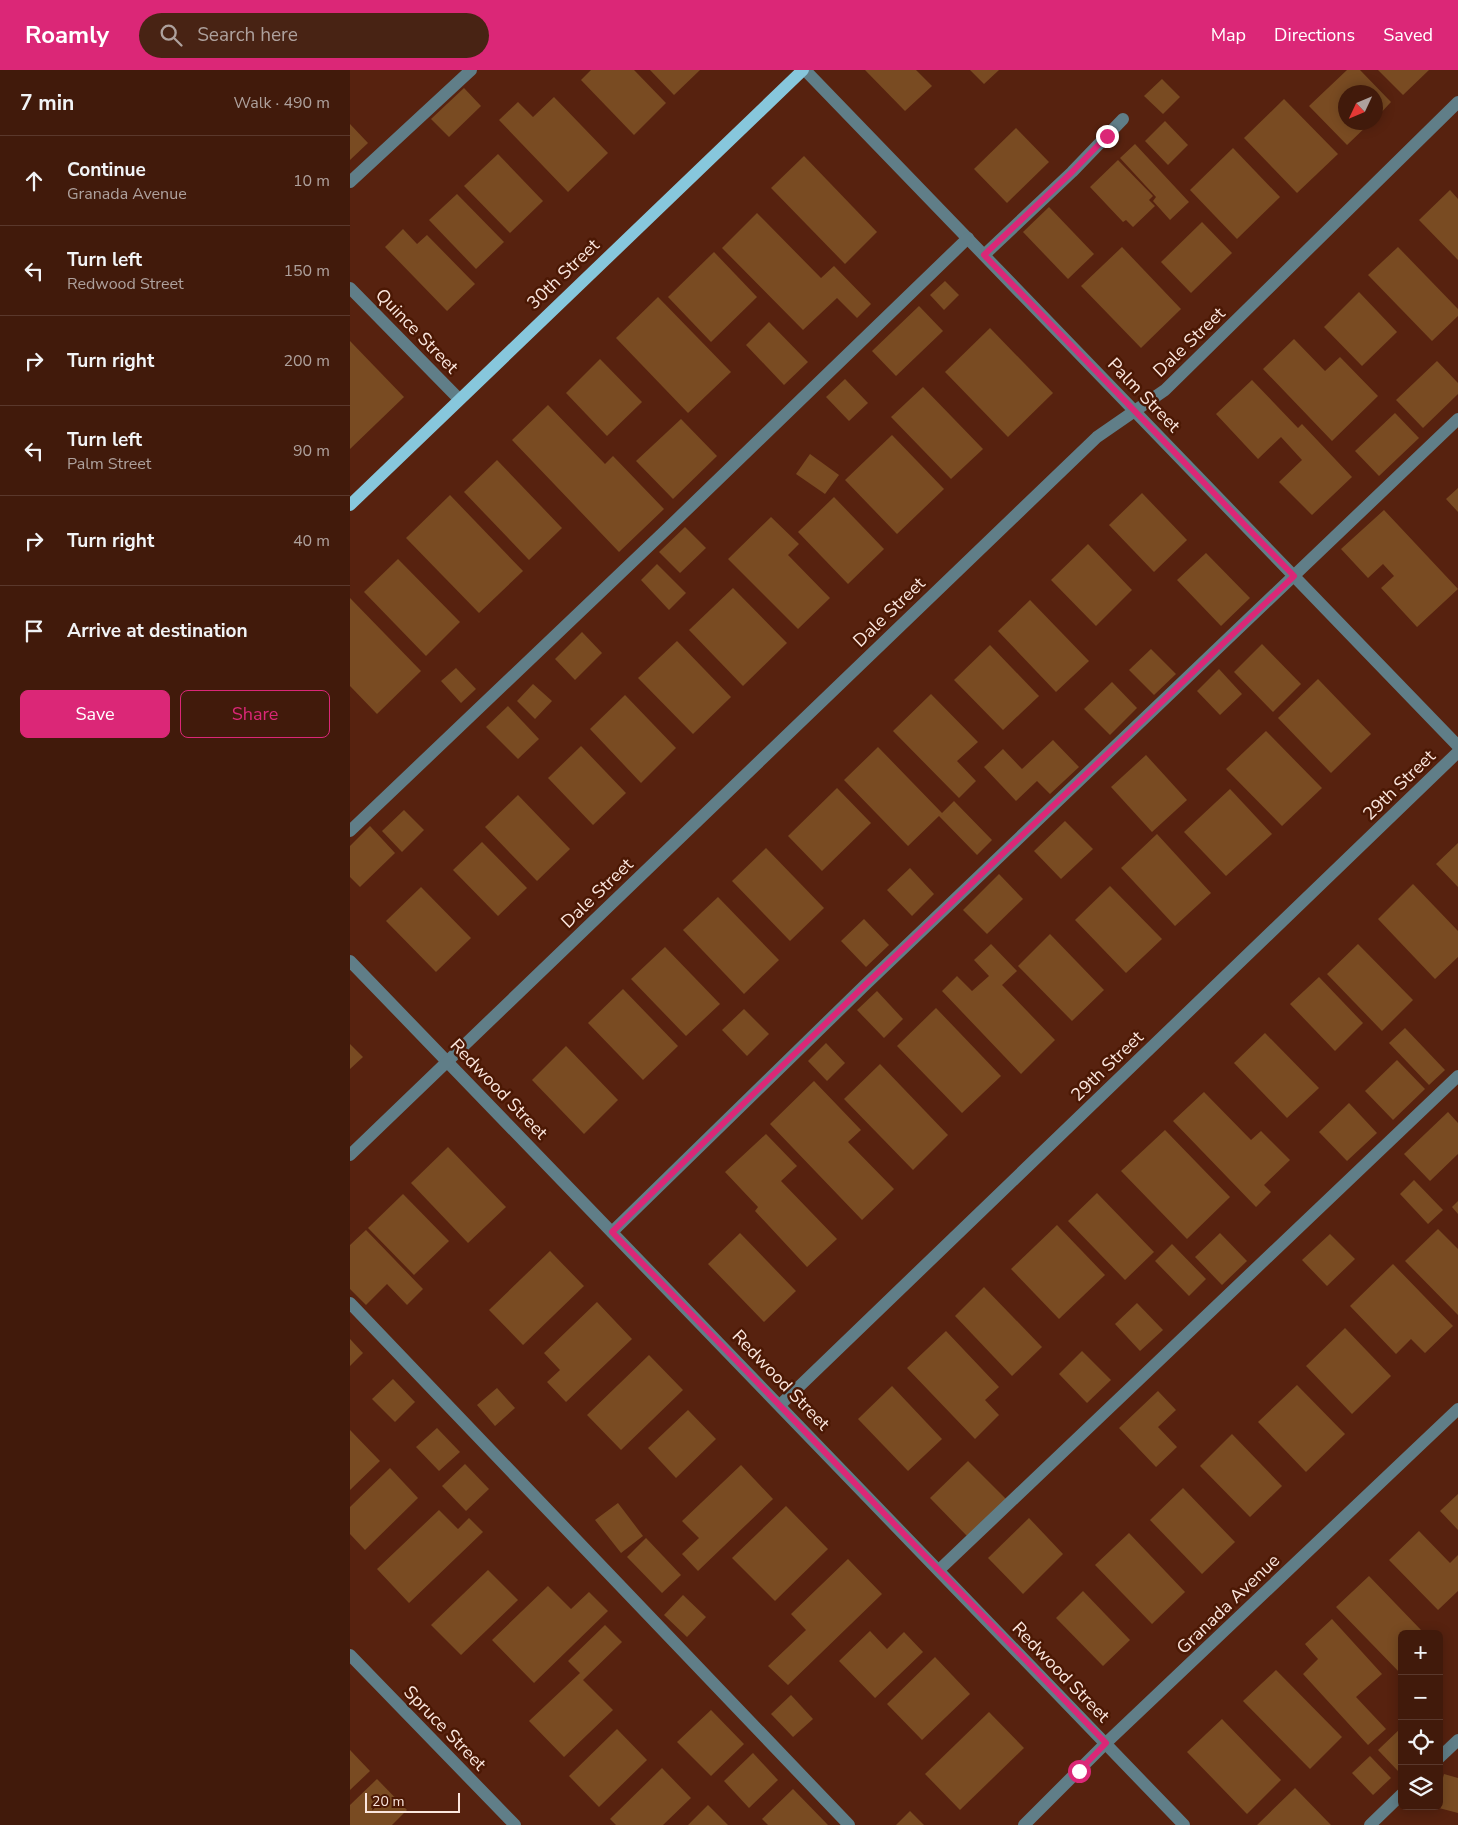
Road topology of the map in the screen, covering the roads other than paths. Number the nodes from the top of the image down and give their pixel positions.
1 (471, 70) edge
2 (804, 70) edge
3 (1458, 102) edge
4 (1123, 119) dead end
5 (350, 182) edge
6 (968, 238) junction
7 (984, 255) junction
8 (350, 288) edge
9 (459, 399) junction
10 (1135, 411) junction
11 (1458, 419) edge
12 (350, 505) edge
13 (1294, 576) junction
14 (1458, 746) edge
15 (1458, 752) edge
16 (350, 831) edge
17 (350, 961) edge
18 (447, 1061) junction
19 (1458, 1076) edge
20 (350, 1155) edge
21 (612, 1232) junction
22 (350, 1303) edge
23 (780, 1405) junction
24 (1458, 1409) edge
25 (939, 1570) junction
26 (350, 1655) edge
27 (1458, 1740) edge
28 (1106, 1743) junction
29 (1443, 1754) edge
30 (1398, 1798) edge
31 (514, 1825) edge
32 (850, 1825) edge
33 (1024, 1825) edge
34 (1184, 1825) edge
35 (1370, 1825) edge

1 - 5 street
2 - 6 street, Palm Street
2 - 9 main road, 30th Street
3 - 10 street, Dale Street
4 - 7 street
6 - 7 street, Palm Street
6 - 16 street
7 - 10 street, Palm Street
8 - 9 street, Quince Street
9 - 12 main road, 30th Street
10 - 13 street, Palm Street
10 - 18 street, Dale Street
11 - 13 street
13 - 14 street, Palm Street
13 - 21 street
15 - 23 street, 29th Street
17 - 18 street, Redwood Street
18 - 20 street, Dale Street
18 - 21 street, Redwood Street
19 - 25 street
21 - 23 street, Redwood Street
22 - 32 street
23 - 25 street, Redwood Street
24 - 28 street, Granada Avenue
25 - 28 street, Redwood Street
26 - 31 street, Spruce Street
27 - 29 street
28 - 33 street, Granada Avenue
28 - 34 street, Redwood Street
30 - 35 street

